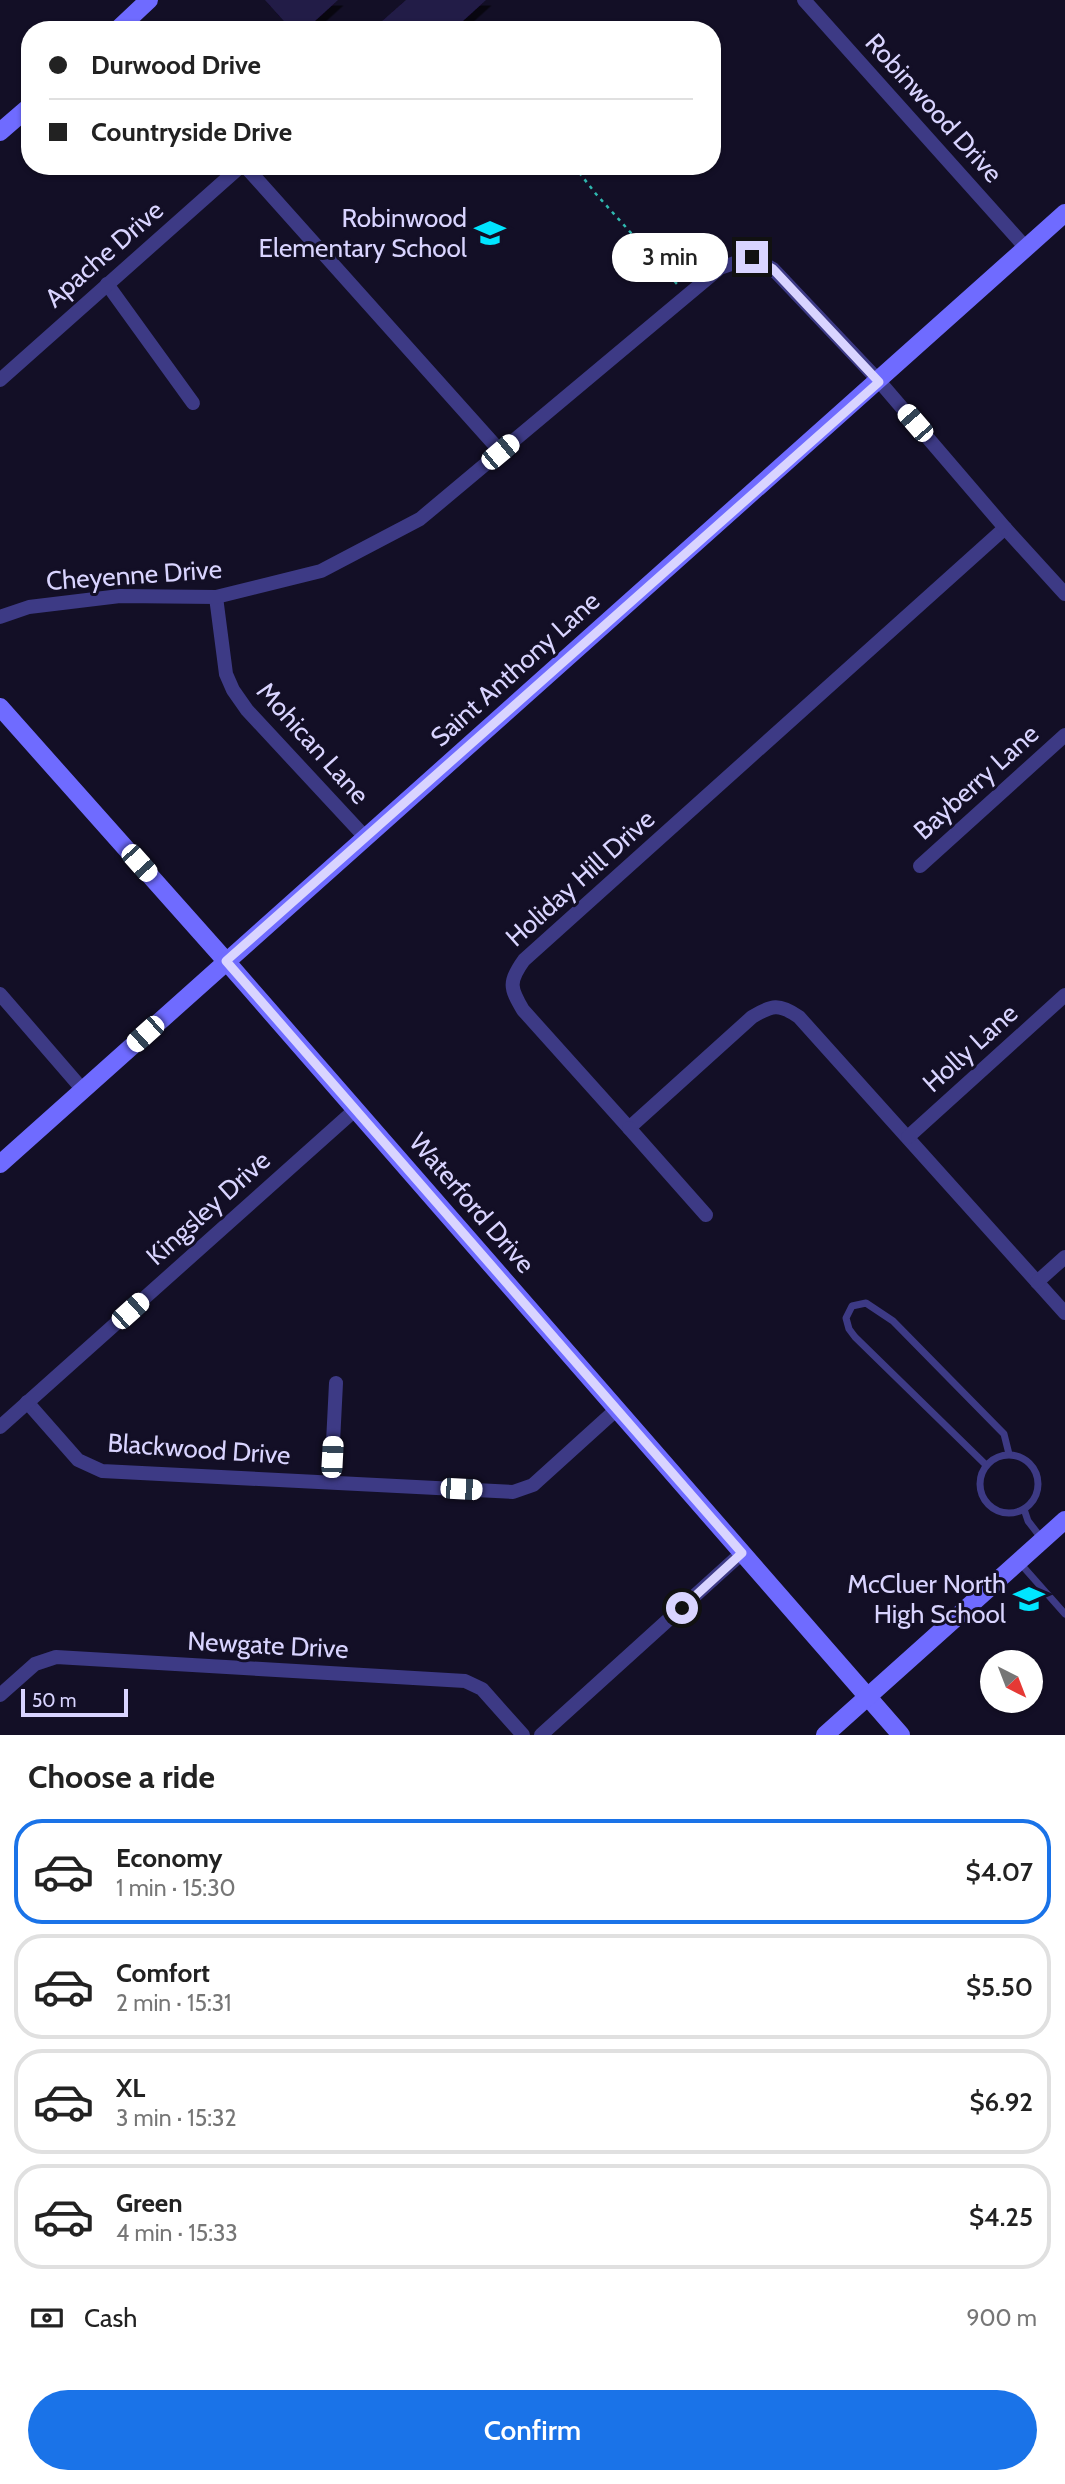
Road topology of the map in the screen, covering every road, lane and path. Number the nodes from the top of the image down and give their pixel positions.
1 (149, 0) edge
2 (804, 0) edge
3 (128, 21) edge
4 (21, 114) edge
5 (0, 132) edge
6 (233, 175) edge
7 (251, 175) edge
8 (581, 175) edge
9 (1065, 213) edge
10 (1026, 248) junction
11 (107, 284) junction
12 (687, 295) junction
13 (0, 380) edge
14 (879, 382) junction
15 (193, 403) dead end
16 (500, 452) junction
17 (1005, 528) junction
18 (1065, 593) edge
19 (216, 597) junction
20 (0, 617) edge
21 (0, 708) edge
22 (1065, 735) edge
23 (365, 837) junction
24 (920, 866) dead end
25 (226, 961) junction
26 (0, 994) edge
27 (1065, 995) edge
28 (83, 1090) junction
29 (356, 1109) junction
30 (629, 1128) junction
31 (908, 1137) junction
32 (0, 1164) edge
33 (706, 1214) dead end
34 (1065, 1257) edge
35 (1037, 1282) junction
36 (1065, 1313) edge
37 (336, 1383) dead end
38 (27, 1402) junction
39 (617, 1409) junction
40 (0, 1426) edge
41 (1009, 1454) junction
42 (986, 1465) junction
43 (331, 1482) junction
44 (1024, 1508) junction
45 (1065, 1520) edge
46 (1043, 1540) junction
47 (742, 1553) junction
48 (1018, 1562) junction
49 (1065, 1614) edge
50 (0, 1695) edge
51 (867, 1697) junction
52 (523, 1735) edge
53 (541, 1735) edge
54 (825, 1735) edge
55 (901, 1735) edge

1 - 3 street
2 - 10 street, Robinwood Drive
4 - 5 street
6 - 11 street, Apache Drive
7 - 16 street
8 - 12 path
9 - 10 street, Saint Anthony Lane
10 - 14 street, Saint Anthony Lane
11 - 13 street, Apache Drive
11 - 15 street
12 - 14 street, Cheyenne Drive
12 - 16 street, Cheyenne Drive
14 - 17 street
14 - 23 street, Saint Anthony Lane
16 - 19 street, Cheyenne Drive
17 - 18 street
17 - 30 street, Holiday Hill Drive
19 - 20 street, Cheyenne Drive
19 - 23 street, Mohican Lane
21 - 25 street, Waterford Drive
22 - 24 street, Bayberry Lane
23 - 25 street, Saint Anthony Lane
25 - 28 street, Saint Anthony Lane
25 - 29 street, Waterford Drive
26 - 28 street
27 - 31 street, Holly Lane
28 - 32 street, Saint Anthony Lane
29 - 38 street, Kingsley Drive
29 - 39 street, Waterford Drive
30 - 31 street
30 - 33 street, Holiday Hill Drive
31 - 35 street
34 - 35 street
35 - 36 street
37 - 43 street
38 - 40 street, Kingsley Drive
38 - 43 street, Blackwood Drive
39 - 43 street, Blackwood Drive
39 - 47 street, Waterford Drive
41 - 42 lane
41 - 42 lane
41 - 44 lane
42 - 44 lane
44 - 46 lane
45 - 46 street
46 - 48 street
47 - 51 street, Waterford Drive
47 - 53 street
48 - 49 lane
48 - 51 street
50 - 52 street, Newgate Drive
51 - 54 street
51 - 55 street, Waterford Drive

